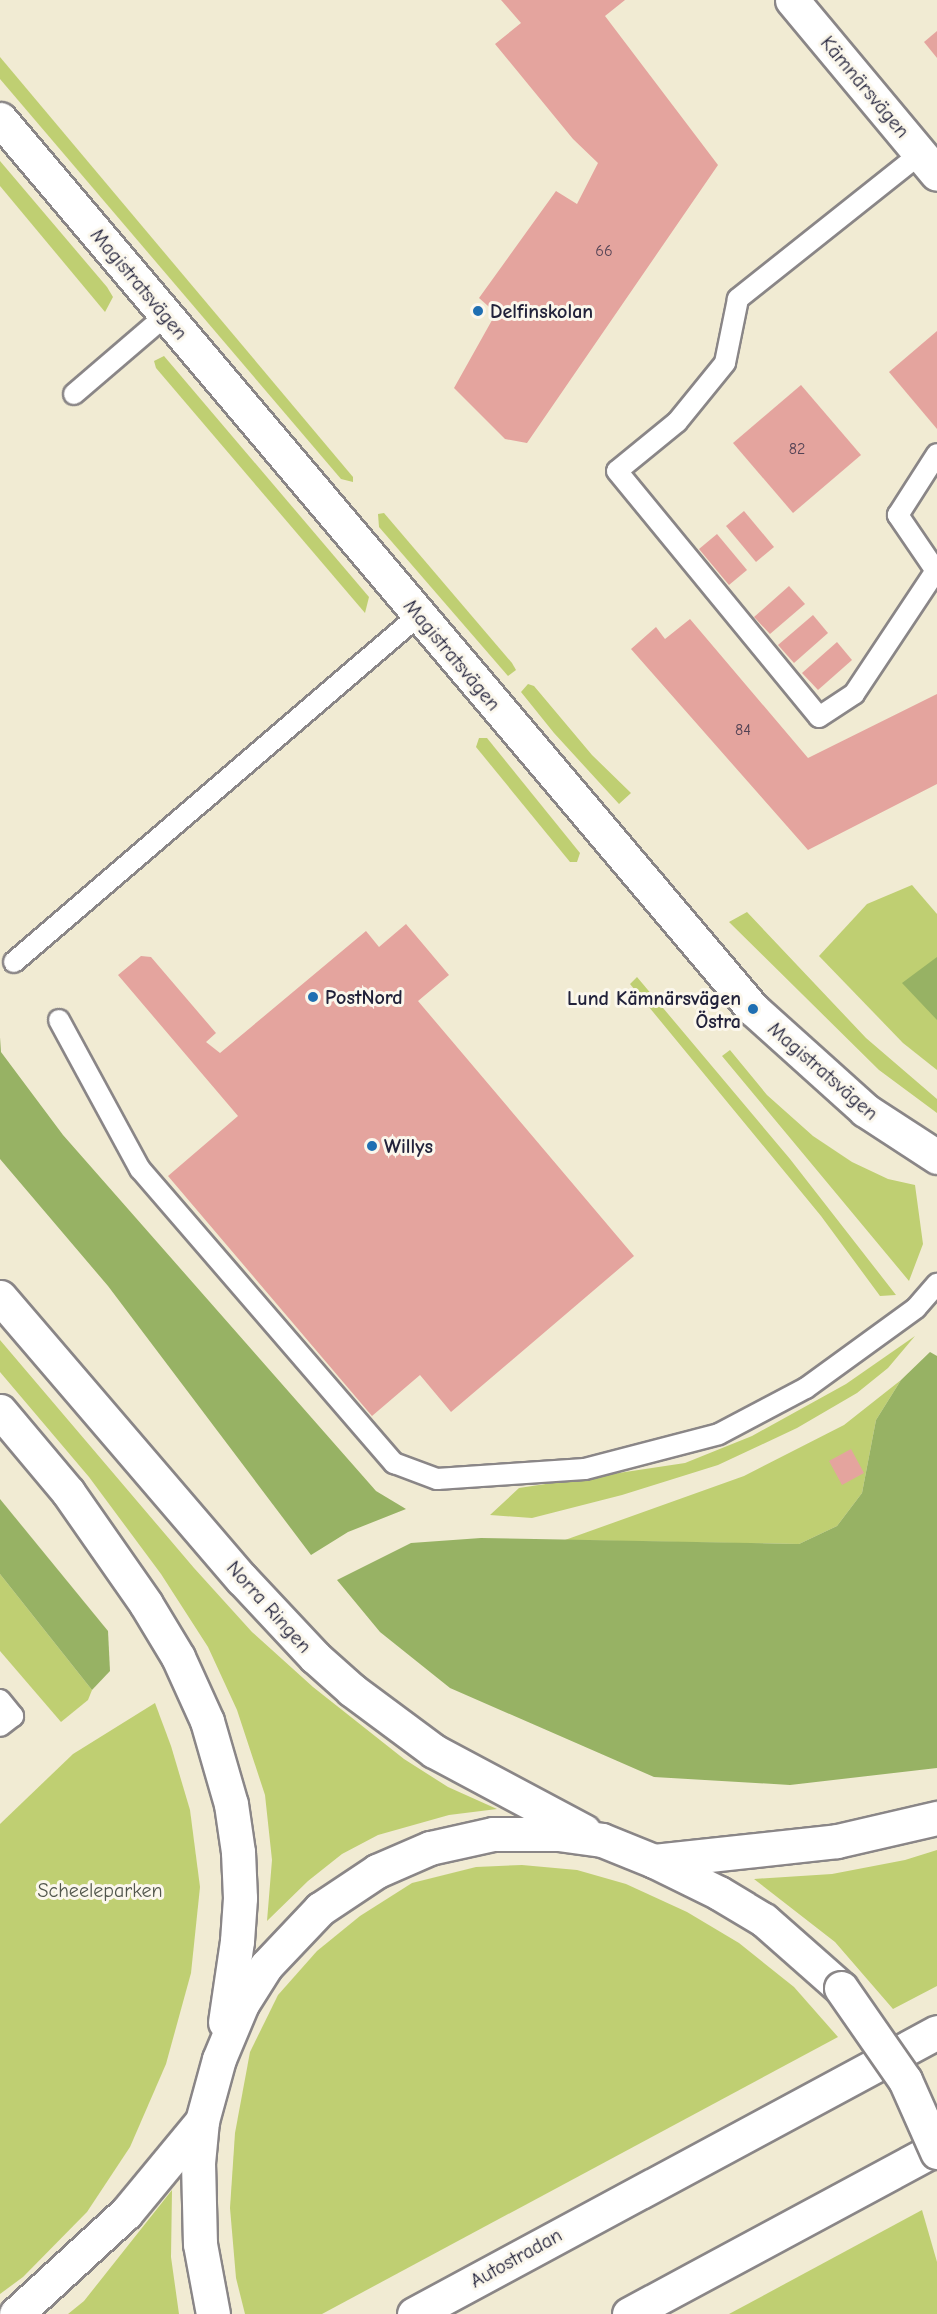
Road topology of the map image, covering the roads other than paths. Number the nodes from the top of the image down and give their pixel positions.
1 (792, 0) edge
2 (0, 119) edge
3 (928, 164) edge
4 (165, 316) junction
5 (74, 394) dead end
6 (937, 454) edge
7 (937, 570) edge
8 (419, 615) junction
9 (14, 962) dead end
10 (59, 1020) dead end
11 (937, 1157) edge
12 (937, 1284) edge
13 (0, 1297) edge
14 (0, 1411) edge
15 (0, 1700) edge
16 (0, 1726) edge
17 (937, 1818) edge
18 (602, 1840) junction
19 (654, 1861) junction
20 (937, 2032) edge
21 (219, 2059) junction
22 (202, 2121) junction
23 (937, 2150) edge
24 (16, 2314) edge
25 (213, 2314) edge
26 (414, 2314) edge
27 (629, 2314) edge

1 - 3 main road, Kämnärsvägen
2 - 4 main road, Magistratsvägen
3 - 7 lane
4 - 5 lane
4 - 8 main road, Magistratsvägen
6 - 7 lane
8 - 9 lane
8 - 11 main road, Magistratsvägen
10 - 12 lane
13 - 18 main road, Norra Ringen
14 - 21 main road
15 - 16 lane
17 - 19 main road
18 - 19 main road
18 - 21 main road
19 - 23 main road, bridge
20 - 26 main road, Autostradan
21 - 22 main road
22 - 24 main road
22 - 25 main road
23 - 27 main road

